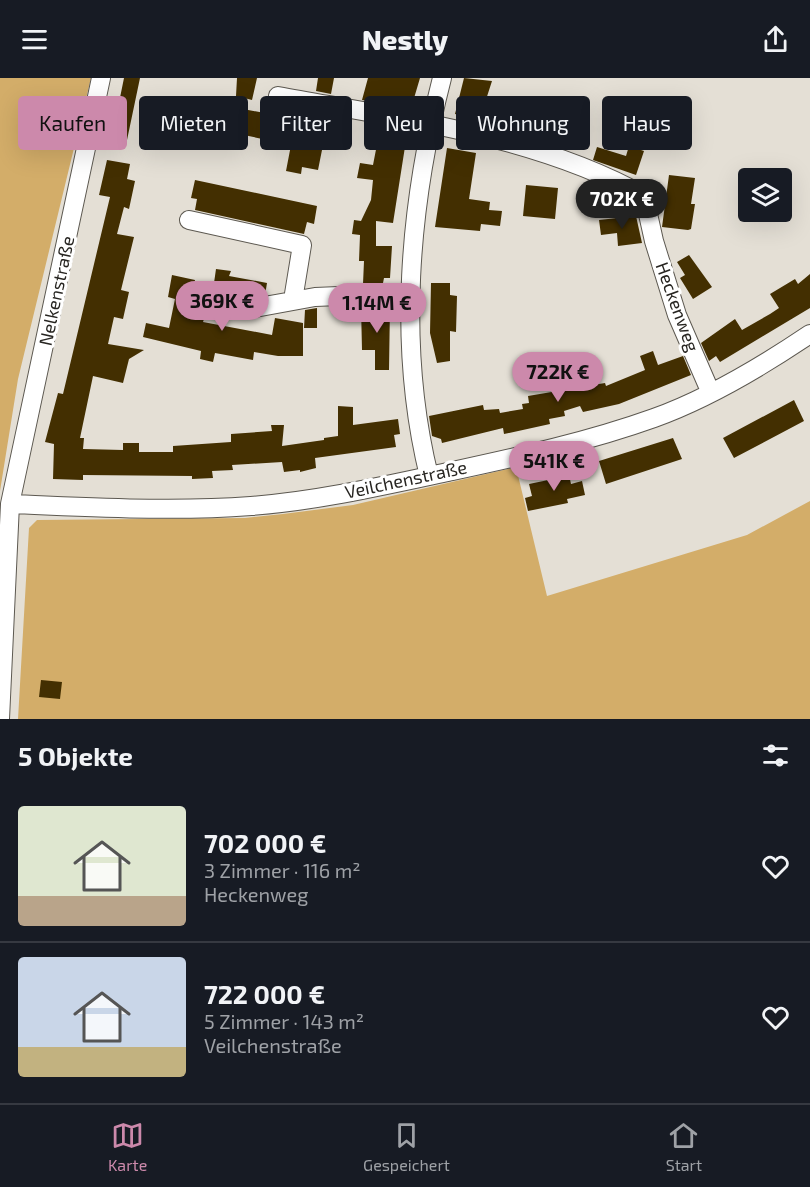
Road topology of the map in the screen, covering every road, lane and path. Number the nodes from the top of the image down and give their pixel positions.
1 (100, 78) edge
2 (442, 78) edge
3 (437, 96) edge
4 (444, 127) edge
5 (426, 150) edge
6 (189, 220) dead end
7 (411, 293) junction
8 (293, 300) junction
9 (243, 310) dead end
10 (810, 334) edge
11 (710, 391) junction
12 (429, 476) junction
13 (10, 504) junction
14 (0, 707) edge
15 (0, 719) edge

1 - 13 street, Nelkenstraße
2 - 3 street
4 - 11 street, Heckenweg
5 - 7 street
6 - 8 street
7 - 8 street
7 - 12 street
8 - 9 street
10 - 11 street, Veilchenstraße
11 - 12 street, Veilchenstraße
12 - 13 street, Veilchenstraße
13 - 14 street, Nelkenstraße
14 - 15 street, Nelkenstraße

